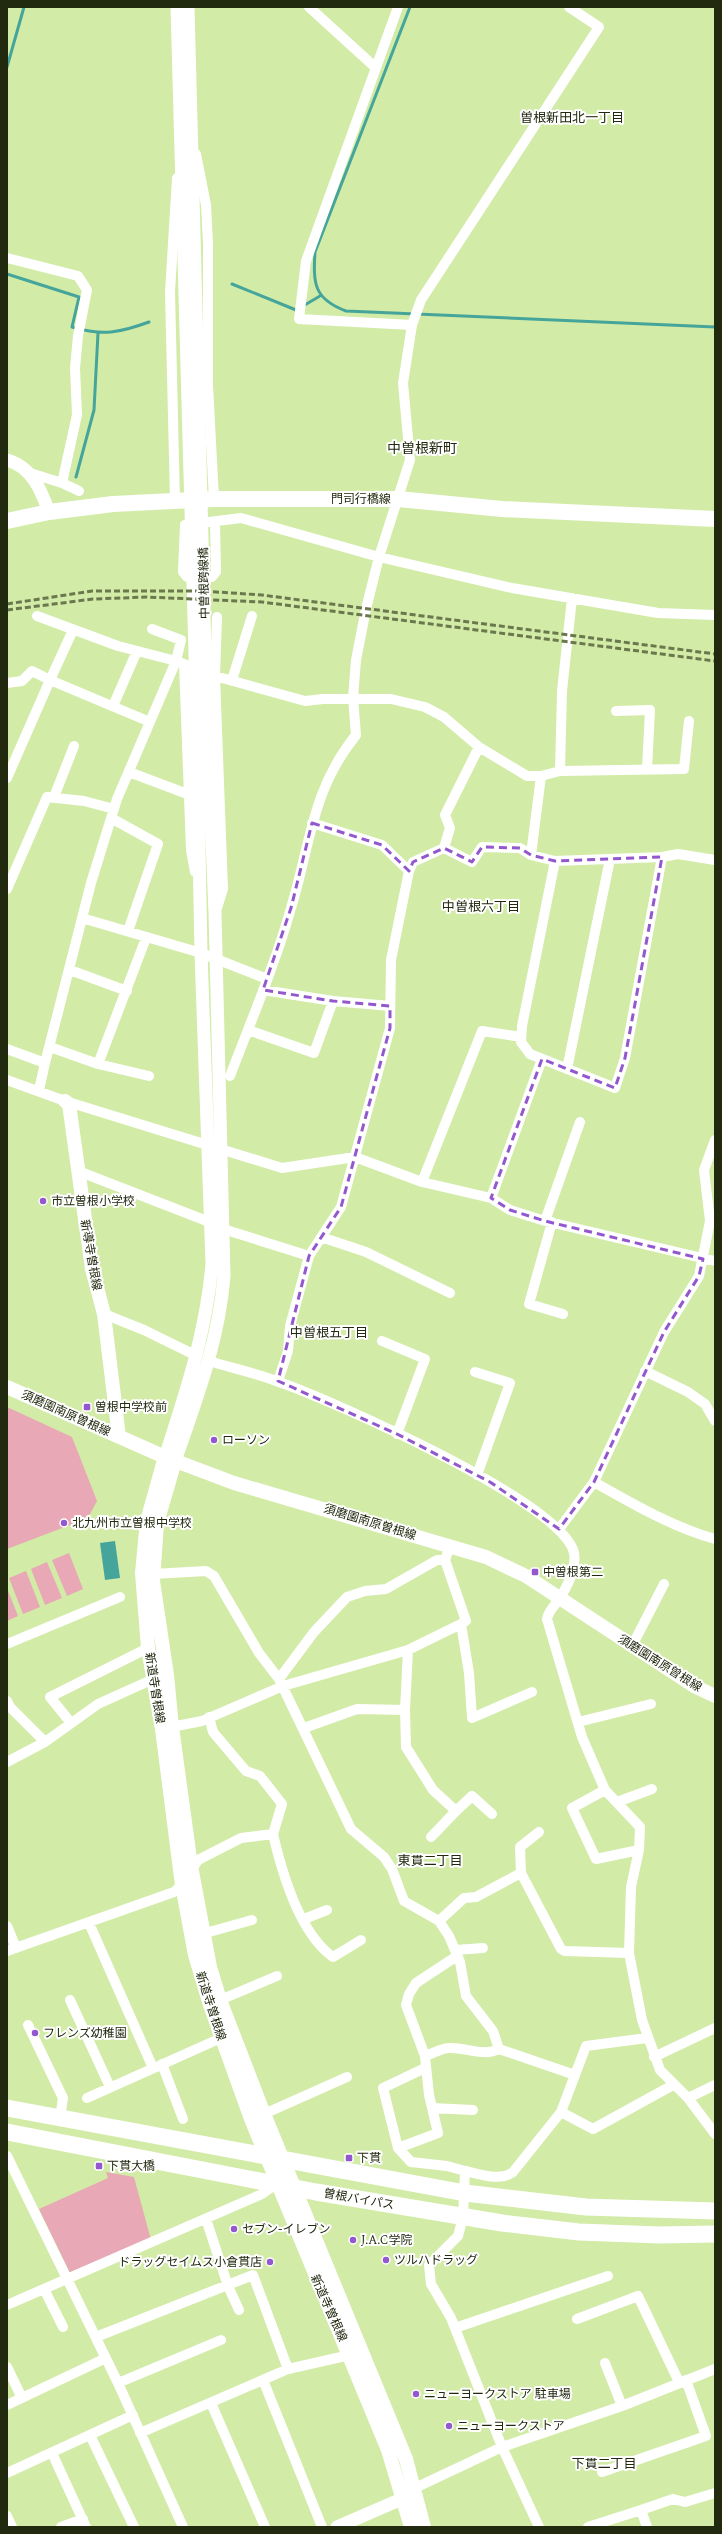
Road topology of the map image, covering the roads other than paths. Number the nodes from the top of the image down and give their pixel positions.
1 (177, 7) edge
2 (188, 7) edge
3 (309, 7) edge
4 (398, 7) edge
5 (569, 7) edge
6 (376, 68) junction
7 (186, 128) junction
8 (7, 258) edge
9 (412, 322) junction
10 (7, 460) edge
11 (30, 473) junction
12 (62, 483) junction
13 (79, 491) dead end
14 (214, 499) junction
15 (398, 499) junction
16 (175, 500) junction
17 (49, 512) junction
18 (715, 519) edge
19 (7, 521) edge
20 (215, 522) junction
21 (379, 557) junction
22 (572, 598) junction
23 (715, 615) edge
24 (37, 616) dead end
25 (252, 616) dead end
26 (217, 617) dead end
27 (152, 629) dead end
28 (73, 630) junction
29 (138, 651) junction
30 (180, 662) junction
31 (215, 676) junction
32 (50, 680) junction
33 (232, 680) junction
34 (7, 683) edge
35 (201, 690) junction
36 (354, 698) junction
37 (113, 706) junction
38 (616, 711) dead end
39 (689, 721) dead end
40 (150, 722) junction
41 (74, 746) dead end
42 (479, 747) junction
43 (648, 769) junction
44 (560, 771) junction
45 (129, 772) junction
46 (541, 776) junction
47 (7, 778) edge
48 (190, 794) junction
49 (54, 798) junction
50 (113, 814) junction
51 (312, 824) junction
52 (444, 848) junction
53 (531, 855) junction
54 (662, 857) junction
55 (610, 859) junction
56 (715, 860) edge
57 (555, 861) junction
58 (410, 871) junction
59 (7, 889) edge
60 (200, 907) junction
61 (215, 913) junction
62 (82, 918) junction
63 (128, 931) junction
64 (146, 938) junction
65 (201, 953) junction
66 (216, 960) junction
67 (70, 970) junction
68 (267, 979) junction
69 (264, 990) junction
70 (127, 991) junction
71 (333, 1002) junction
72 (390, 1006) junction
73 (248, 1030) junction
74 (521, 1037) junction
75 (50, 1047) junction
76 (7, 1049) edge
77 (542, 1059) junction
78 (45, 1063) junction
79 (98, 1064) junction
80 (567, 1069) junction
81 (149, 1076) dead end
82 (230, 1076) dead end
83 (7, 1080) edge
84 (38, 1090) junction
85 (65, 1101) junction
86 (580, 1122) dead end
87 (715, 1140) edge
88 (206, 1145) junction
89 (220, 1148) junction
90 (355, 1157) junction
91 (78, 1171) junction
92 (422, 1182) junction
93 (710, 1186) edge
94 (491, 1198) junction
95 (548, 1222) junction
96 (217, 1226) junction
97 (321, 1237) junction
98 (309, 1256) junction
99 (703, 1259) junction
100 (715, 1261) edge
101 (450, 1293) dead end
102 (104, 1314) junction
103 (563, 1314) dead end
104 (382, 1341) dead end
105 (203, 1358) junction
106 (645, 1371) junction
107 (475, 1372) dead end
108 (278, 1381) junction
109 (7, 1387) edge
110 (715, 1421) edge
111 (397, 1434) junction
112 (120, 1438) junction
113 (170, 1459) junction
114 (477, 1475) junction
115 (594, 1482) junction
116 (559, 1529) junction
117 (715, 1539) edge
118 (450, 1546) junction
119 (445, 1560) junction
120 (153, 1574) junction
121 (664, 1584) dead end
122 (120, 1597) dead end
123 (559, 1599) junction
124 (461, 1624) junction
125 (7, 1644) edge
126 (632, 1646) junction
127 (148, 1648) junction
128 (408, 1650) junction
129 (160, 1676) junction
130 (281, 1683) junction
131 (532, 1692) dead end
132 (715, 1696) edge
133 (7, 1701) edge
134 (651, 1704) dead end
135 (405, 1710) junction
136 (209, 1717) junction
137 (578, 1722) junction
138 (71, 1723) junction
139 (167, 1728) junction
140 (304, 1728) junction
141 (45, 1742) junction
142 (7, 1762) edge
143 (652, 1789) dead end
144 (605, 1790) junction
145 (617, 1802) junction
146 (456, 1811) junction
147 (492, 1814) dead end
148 (539, 1832) dead end
149 (273, 1834) junction
150 (431, 1837) dead end
151 (639, 1850) junction
152 (192, 1871) junction
153 (522, 1873) junction
154 (182, 1885) junction
155 (327, 1910) dead end
156 (304, 1919) junction
157 (252, 1920) dead end
158 (439, 1921) junction
159 (89, 1923) junction
160 (7, 1926) edge
161 (202, 1934) junction
162 (361, 1940) dead end
163 (483, 1948) dead end
164 (12, 1950) edge
165 (456, 1953) junction
166 (629, 1953) junction
167 (277, 1976) dead end
168 (70, 2000) dead end
169 (220, 2000) junction
170 (28, 2025) dead end
171 (715, 2028) edge
172 (221, 2038) junction
173 (647, 2038) junction
174 (499, 2049) junction
175 (426, 2056) junction
176 (654, 2057) junction
177 (158, 2066) junction
178 (425, 2068) junction
179 (575, 2075) junction
180 (347, 2077) dead end
181 (673, 2085) junction
182 (715, 2085) edge
183 (110, 2087) junction
184 (87, 2098) dead end
185 (688, 2098) junction
186 (7, 2108) edge
187 (432, 2108) junction
188 (472, 2110) dead end
189 (561, 2112) junction
190 (264, 2114) junction
191 (60, 2118) junction
192 (183, 2119) dead end
193 (7, 2132) edge
194 (715, 2134) edge
195 (398, 2148) junction
196 (7, 2156) edge
197 (268, 2158) junction
198 (285, 2161) junction
199 (465, 2171) junction
200 (277, 2183) junction
201 (294, 2187) junction
202 (465, 2193) junction
203 (715, 2211) edge
204 (463, 2217) junction
205 (206, 2218) junction
206 (715, 2234) edge
207 (608, 2276) dead end
208 (68, 2279) junction
209 (228, 2286) junction
210 (44, 2290) junction
211 (7, 2305) edge
212 (239, 2310) dead end
213 (577, 2318) dead end
214 (63, 2327) dead end
215 (455, 2328) junction
216 (96, 2337) junction
217 (221, 2340) dead end
218 (350, 2356) junction
219 (106, 2358) junction
220 (605, 2363) dead end
221 (7, 2367) edge
222 (288, 2369) junction
223 (715, 2369) edge
224 (263, 2380) junction
225 (683, 2381) junction
226 (118, 2383) junction
227 (22, 2398) junction
228 (211, 2402) junction
229 (7, 2405) edge
230 (622, 2406) junction
231 (133, 2415) junction
232 (140, 2433) junction
233 (90, 2435) junction
234 (502, 2447) junction
235 (52, 2453) junction
236 (602, 2472) dead end
237 (7, 2473) edge
238 (415, 2488) junction
239 (715, 2492) edge
240 (404, 2498) junction
241 (641, 2510) junction
242 (7, 2516) edge
243 (84, 2523) edge
244 (12, 2527) edge
245 (61, 2527) edge
246 (134, 2527) edge
247 (183, 2527) edge
248 (265, 2527) edge
249 (322, 2527) edge
250 (337, 2527) edge
251 (411, 2527) edge
252 (424, 2527) edge
253 (539, 2527) edge
254 (588, 2527) edge
255 (647, 2527) edge

1 - 7 street
2 - 7 street
3 - 6 street
4 - 6 street
5 - 9 street
6 - 9 street
7 - 14 street
7 - 16 street
7 - 35 street, 中曽根跨線橋
8 - 12 street
9 - 15 street
10 - 11 street
11 - 12 street
11 - 17 street
12 - 13 street
14 - 15 main road, 門司行橋線
14 - 16 main road, 門司行橋線
15 - 18 main road, 門司行橋線
15 - 21 street
16 - 17 main road, 門司行橋線
17 - 19 main road, 門司行橋線
20 - 20 street
20 - 21 street
21 - 22 street
21 - 36 street
22 - 23 street
22 - 44 street
24 - 28 street
25 - 33 street
26 - 31 street
27 - 30 street
28 - 29 street
28 - 32 street
29 - 30 street
29 - 37 street
30 - 31 street
30 - 40 street
30 - 48 street
31 - 33 street
31 - 61 street
32 - 34 street
32 - 37 street
32 - 47 street
33 - 36 street
35 - 60 street
35 - 61 street
36 - 42 street
36 - 51 street
37 - 40 street
38 - 43 street
39 - 43 street
40 - 45 street
41 - 49 street
42 - 46 street
42 - 52 street
43 - 44 street
44 - 46 street
45 - 48 street
45 - 50 street
46 - 53 street
48 - 60 street
49 - 50 street
49 - 59 street
50 - 62 street
50 - 63 street
51 - 58 street
51 - 68 street
52 - 53 street
52 - 58 street
53 - 57 street
54 - 55 street
54 - 56 street
54 - 80 street
55 - 57 street
55 - 80 street
57 - 74 street
58 - 72 street
60 - 65 street
61 - 66 street
62 - 63 street
62 - 67 street
63 - 64 street
64 - 65 street
64 - 70 street
65 - 66 street
65 - 88 street
66 - 68 street
66 - 89 street
67 - 70 street
67 - 75 street
68 - 69 street
69 - 71 street
69 - 73 street
70 - 79 street
71 - 72 street
71 - 73 street
72 - 90 street
73 - 82 street
74 - 77 street
74 - 92 street
75 - 78 street
75 - 79 street
76 - 78 street
77 - 80 street
77 - 94 street
78 - 84 street
79 - 81 street
83 - 84 street
84 - 85 street
85 - 88 street
85 - 91 main road, 新導寺曽根線
86 - 95 street
87 - 93 street
88 - 89 street
88 - 96 street
89 - 90 street
89 - 96 street
90 - 92 street
90 - 97 street
91 - 96 street
91 - 102 main road, 新導寺曽根線
92 - 94 street
93 - 99 street
94 - 95 street
95 - 99 street
95 - 103 street
96 - 98 street
96 - 105 street
97 - 98 street
97 - 101 street
98 - 108 street
99 - 100 street
99 - 106 street
102 - 105 street
102 - 112 main road
104 - 111 street
105 - 108 street
105 - 113 street
106 - 110 street
106 - 115 street
107 - 114 street
108 - 111 street
109 - 112 main road, 須磨園南原曽根線
111 - 114 street
112 - 113 main road, 須磨園南原曽根線
113 - 118 main road, 須磨園南原曽根線
113 - 120 main road, 新道寺曽根線
113 - 127 main road, 新道寺曽根線
114 - 116 street
115 - 116 street
115 - 117 street
116 - 123 street
118 - 119 street
118 - 123 main road, 須磨園南原曽根線
119 - 124 street
119 - 130 street
120 - 129 main road, 新道寺曽根線
120 - 130 street
121 - 126 street
122 - 125 street
123 - 126 main road, 須磨園南原曽根線
123 - 137 street
124 - 128 street
124 - 131 street
126 - 132 main road, 須磨園南原曽根線
127 - 129 main road, 新道寺曽根線
127 - 138 street
128 - 130 street
128 - 135 street
129 - 138 street
129 - 139 main road, 新道寺曽根線
130 - 136 street
130 - 140 street
133 - 141 street
134 - 137 street
135 - 140 street
135 - 146 street
136 - 139 street
136 - 149 street
137 - 144 street
138 - 141 street
139 - 152 main road, 新道寺曽根線
139 - 154 main road, 新道寺曽根線
140 - 158 street
141 - 142 street
143 - 145 street
144 - 145 street
144 - 151 street
145 - 151 street
146 - 147 street
146 - 150 street
148 - 153 street
149 - 152 street
149 - 156 street
151 - 166 street
152 - 154 street
152 - 161 main road, 新道寺曽根線
153 - 158 street
153 - 166 street
154 - 159 street
154 - 172 main road, 新道寺曽根線
155 - 156 street
156 - 162 street
157 - 161 street
158 - 165 street
159 - 164 street
159 - 177 street
160 - 164 street
161 - 169 main road, 新道寺曽根線
163 - 165 street
165 - 174 street
165 - 175 street
166 - 173 street
167 - 169 street
168 - 183 street
169 - 190 main road, 新道寺曽根線
170 - 191 street
171 - 176 street
172 - 177 street
172 - 197 main road, 新道寺曽根線
173 - 176 street
173 - 179 street
174 - 175 street
174 - 179 street
175 - 178 street
176 - 181 street
177 - 183 street
177 - 192 street
178 - 187 street
178 - 195 street
179 - 189 street
180 - 190 street
181 - 185 street
181 - 189 street
182 - 185 street
183 - 184 street
185 - 194 street
186 - 191 highway, 曽根バイパス
187 - 188 street
187 - 195 street
189 - 199 street
190 - 198 main road, 新道寺曽根線
191 - 197 highway, 曽根バイパス
193 - 200 highway, 曽根バイパス
195 - 199 street
196 - 208 street
197 - 198 highway, 曽根バイパス
197 - 200 main road, 新道寺曽根線
198 - 201 main road, 新道寺曽根線
198 - 202 highway, 曽根バイパス
199 - 202 street
200 - 201 highway, 曽根バイパス
200 - 205 street
200 - 218 main road, 新道寺曽根線
201 - 204 highway, 曽根バイパス
201 - 238 main road, 新道寺曽根線
202 - 203 highway, 曽根バイパス
202 - 204 street
204 - 206 highway, 曽根バイパス
204 - 215 street
205 - 208 street
205 - 209 street
207 - 215 street
208 - 210 street
208 - 216 street
209 - 212 street
209 - 216 street
209 - 222 street
210 - 211 street
210 - 214 street
213 - 225 street
215 - 234 street
216 - 219 street
217 - 226 street
218 - 222 street
218 - 240 main road, 新道寺曽根線
219 - 226 street
219 - 227 street
220 - 230 street
221 - 227 street
222 - 224 street
223 - 225 street
224 - 228 street
224 - 249 street
225 - 230 street
225 - 236 street
226 - 231 street
227 - 229 street
228 - 232 street
228 - 248 street
230 - 234 street
231 - 232 street
231 - 233 street
232 - 247 street
233 - 235 street
233 - 246 street
234 - 238 street
234 - 253 street
235 - 237 street
235 - 243 street
238 - 240 street
238 - 252 main road, 新道寺曽根線
239 - 241 street
240 - 250 street
240 - 251 main road, 新道寺曽根線
241 - 254 street
241 - 255 street
242 - 244 street
243 - 245 street

